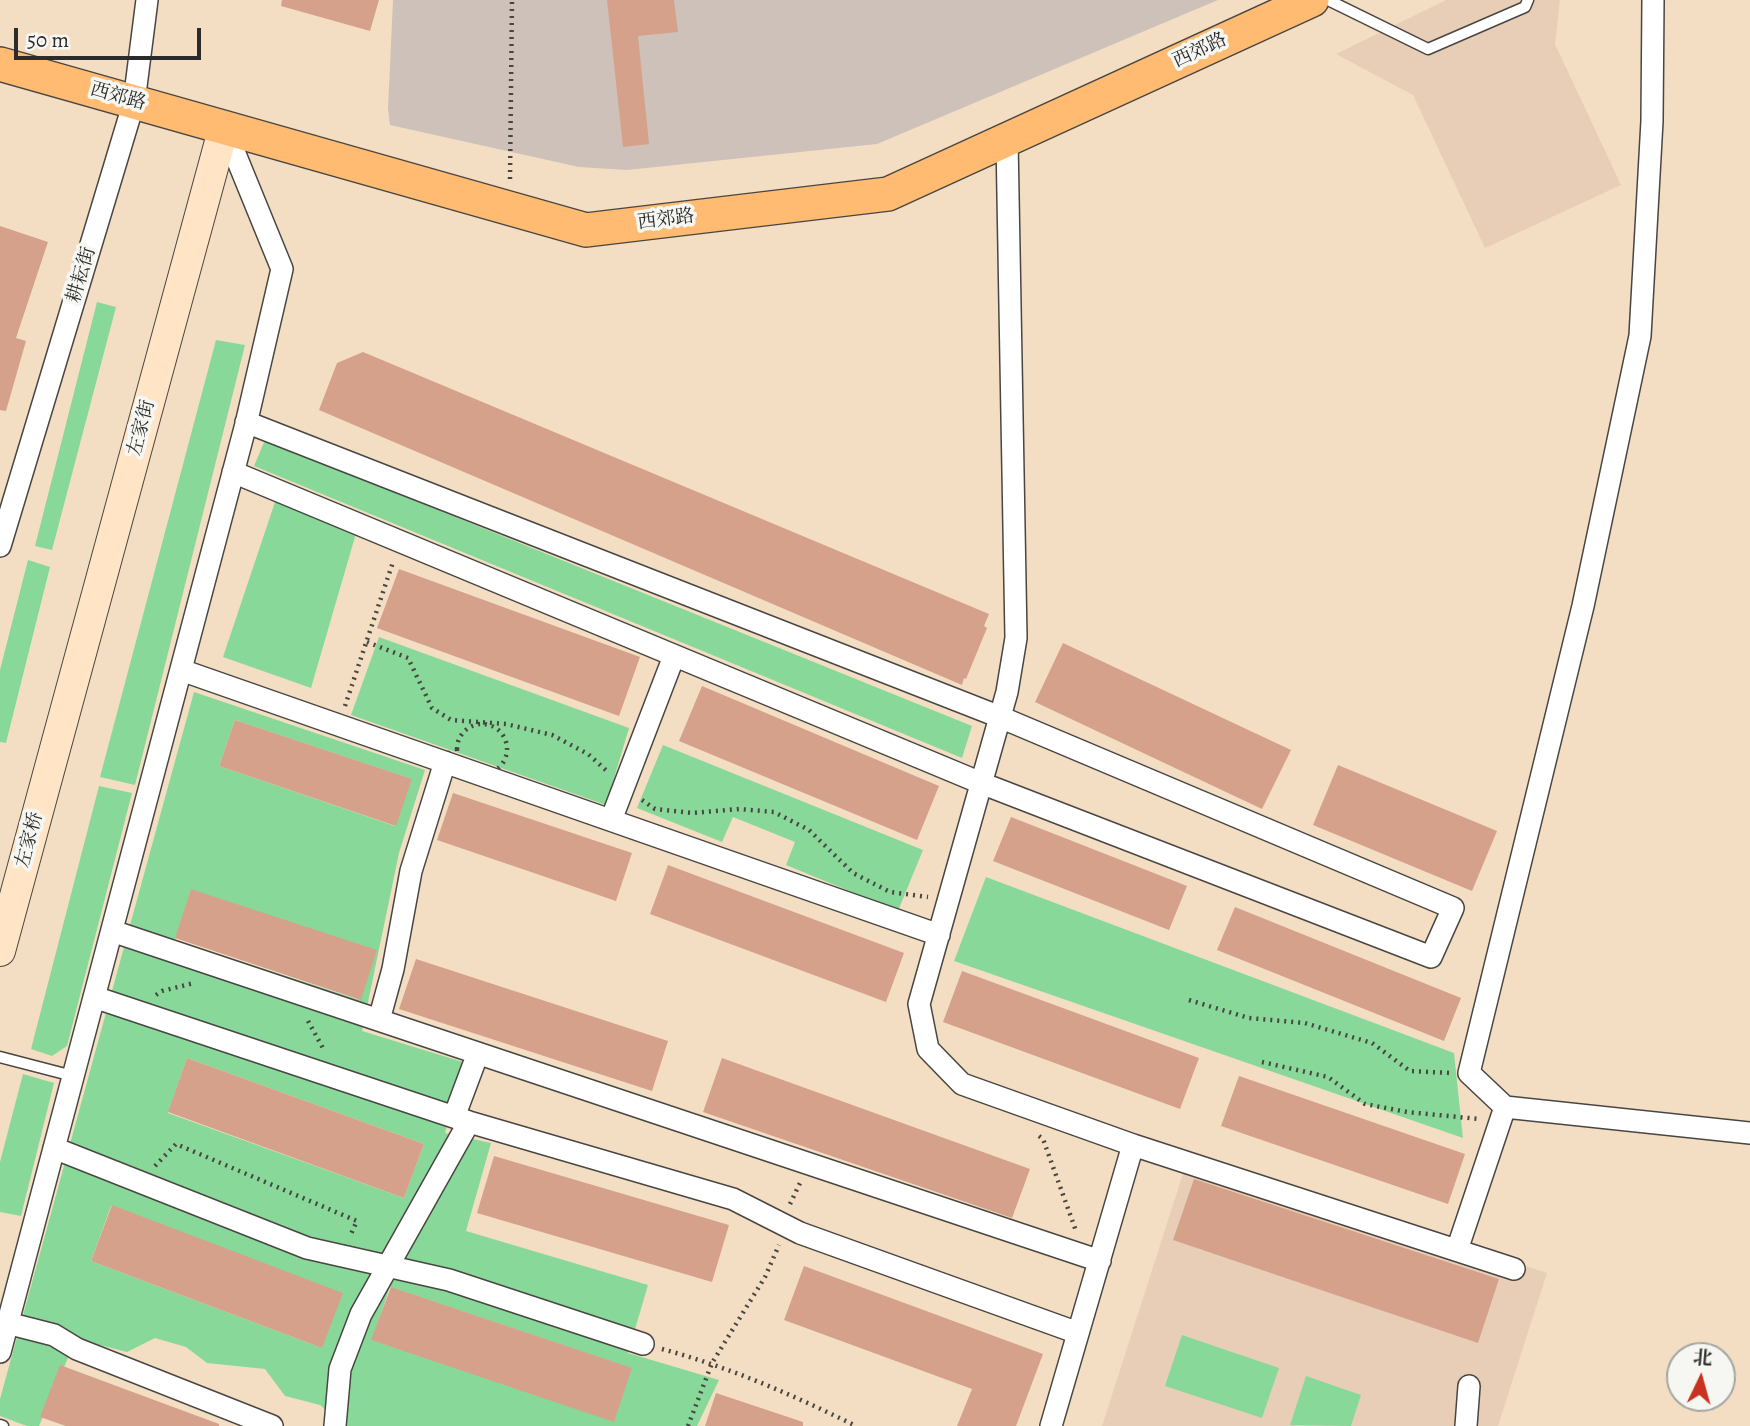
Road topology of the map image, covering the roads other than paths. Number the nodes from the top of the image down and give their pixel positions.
1 (147, 0) edge
2 (1312, 0) edge
3 (1328, 0) edge
4 (1528, 0) edge
5 (1653, 0) edge
6 (0, 64) edge
7 (134, 102) junction
8 (224, 127) junction
9 (1007, 140) junction
10 (246, 422) junction
11 (233, 472) junction
12 (0, 546) edge
13 (674, 656) junction
14 (181, 670) junction
15 (1000, 717) junction
16 (59, 729) joint
17 (445, 762) junction
18 (981, 783) junction
19 (611, 820) junction
20 (111, 930) junction
21 (931, 932) junction
22 (0, 951) edge
23 (94, 997) junction
24 (379, 1020) junction
25 (478, 1053) junction
26 (0, 1057) edge
27 (73, 1076) junction
28 (1503, 1114) junction
29 (461, 1120) junction
30 (1750, 1133) edge
31 (1133, 1145) junction
32 (54, 1148) junction
33 (1457, 1250) junction
34 (1093, 1259) junction
35 (386, 1266) junction
36 (1514, 1269) dead end
37 (7, 1323) junction
38 (1079, 1333) junction
39 (643, 1344) road end
40 (0, 1352) edge
41 (1469, 1386) dead end
42 (272, 1426) edge
43 (335, 1426) edge
44 (1051, 1426) edge
45 (1466, 1426) edge

1 - 7 street, 耕耘街
2 - 9 main road, 西郊路
3 - 4 lane
5 - 28 street
6 - 7 main road, 西郊路
7 - 8 main road, 西郊路
7 - 12 street, 耕耘街
8 - 9 main road, 西郊路
8 - 10 street
8 - 16 main road, 左家街
9 - 15 street
10 - 11 street
10 - 15 street
11 - 13 street
11 - 14 street
13 - 18 street
13 - 19 street
14 - 17 street
14 - 20 street
15 - 18 street
15 - 18 street
16 - 22 main road, 左家桥
17 - 19 street
17 - 24 street
18 - 21 street
19 - 21 street
20 - 23 street
20 - 24 street
21 - 31 street
23 - 27 street
23 - 29 street
24 - 25 street
25 - 29 street
25 - 34 street
26 - 27 lane
27 - 32 street
28 - 30 street
28 - 33 street
29 - 35 street
29 - 38 street
31 - 33 street
31 - 34 street
32 - 35 street
32 - 37 street
33 - 36 street
34 - 38 street
35 - 39 street
35 - 43 street
37 - 40 street
37 - 42 street
38 - 44 street
41 - 45 street

